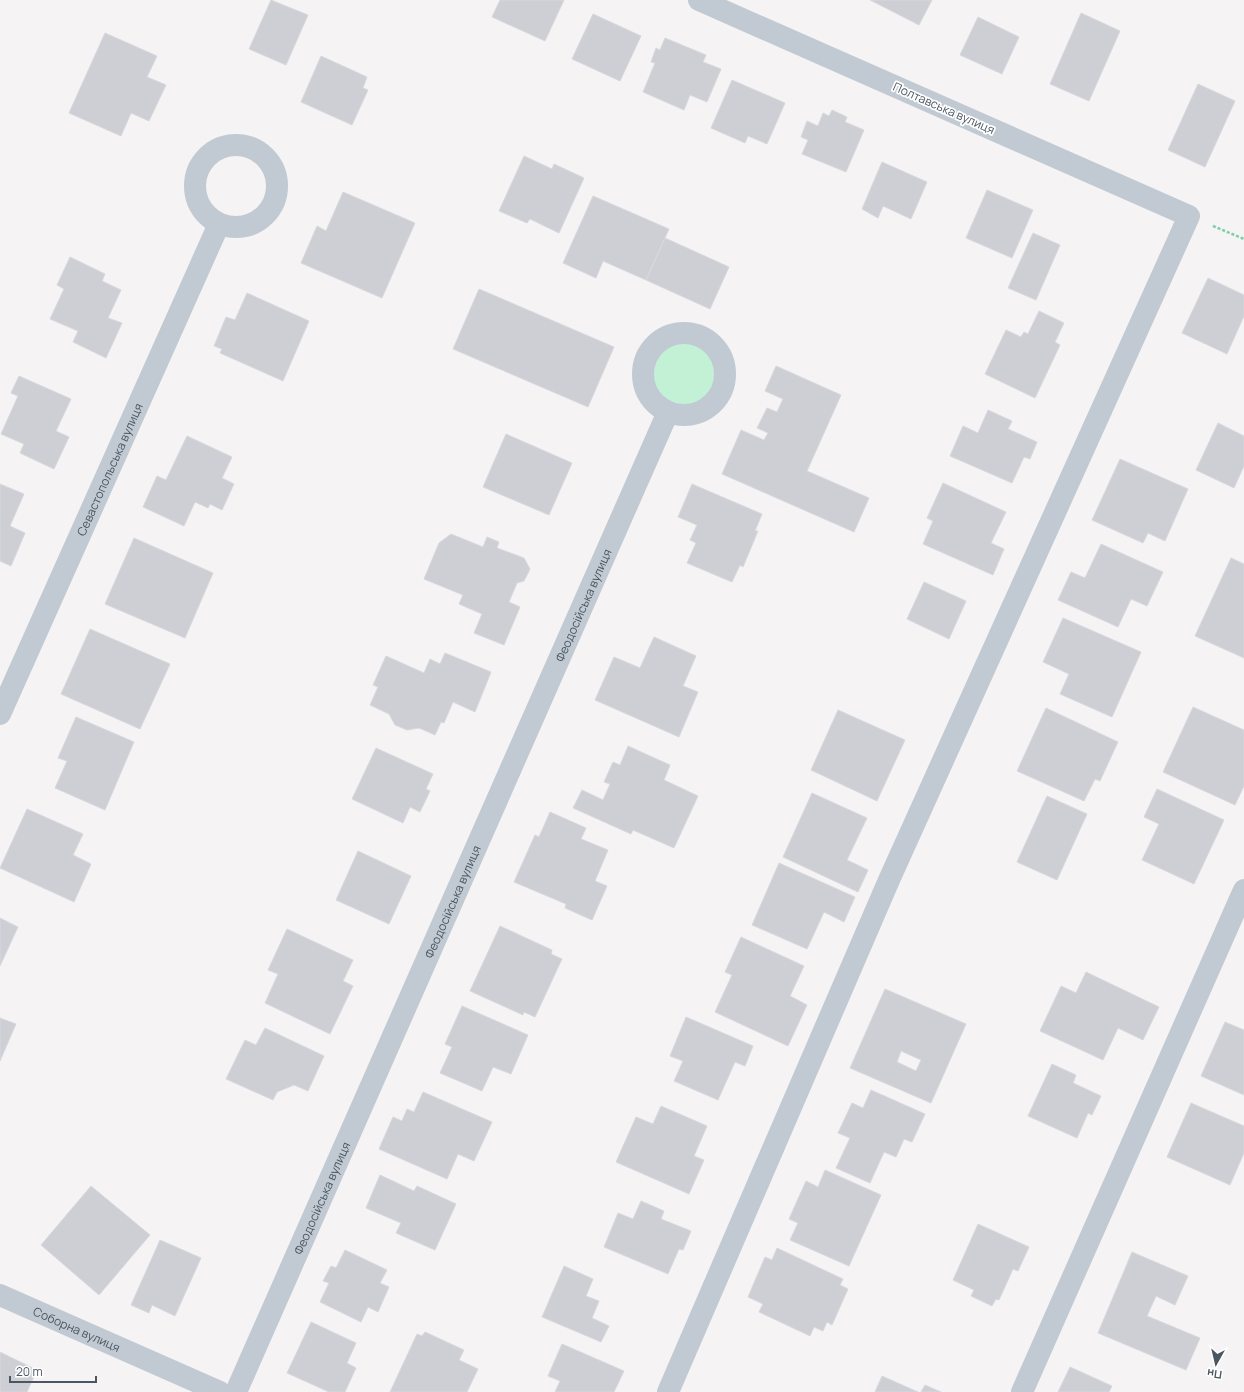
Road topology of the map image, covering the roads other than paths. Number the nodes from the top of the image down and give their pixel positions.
1 (698, 0) edge
2 (219, 224) dead end
3 (668, 412) dead end
4 (0, 714) edge
5 (1244, 890) edge
6 (0, 1295) edge
7 (220, 1392) edge
8 (236, 1392) edge
9 (668, 1392) edge
10 (1022, 1392) edge

1 - 9 street, Полтавська вулиця
2 - 4 street, Севастопольська вулиця
3 - 8 street, Феодосійська вулиця
5 - 10 street
6 - 7 street, Соборна вулиця

